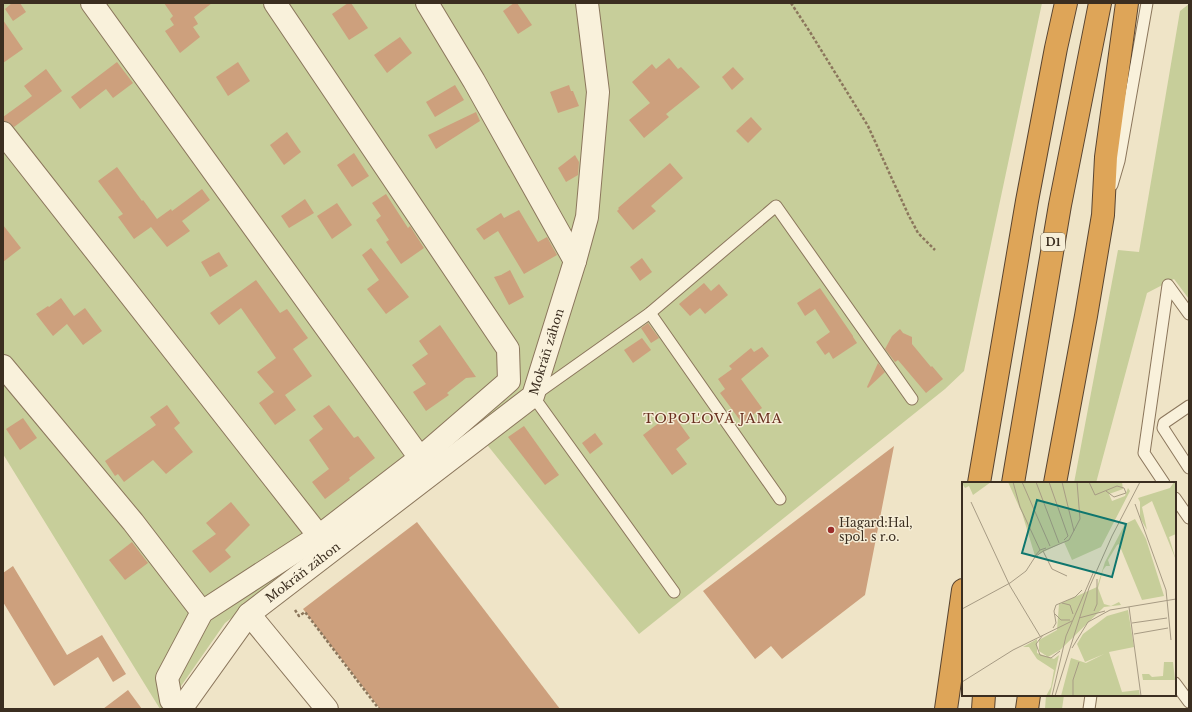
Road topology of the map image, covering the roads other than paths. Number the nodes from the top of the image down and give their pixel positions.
1 (92, 3) edge
2 (275, 3) edge
3 (427, 3) edge
4 (587, 3) edge
5 (1066, 3) edge
6 (1100, 3) edge
7 (1127, 3) edge
8 (1147, 3) edge
9 (3, 133) edge
10 (1103, 215) junction
11 (575, 261) junction
12 (650, 313) junction
13 (1189, 314) edge
14 (3, 366) edge
15 (533, 396) junction
16 (912, 399) dead end
17 (1187, 411) edge
18 (420, 458) junction
19 (1189, 468) edge
20 (979, 482) edge
21 (1013, 482) edge
22 (1055, 482) edge
23 (1163, 482) edge
24 (780, 499) dead end
25 (1176, 499) edge
26 (1189, 518) edge
27 (319, 536) junction
28 (674, 592) dead end
29 (962, 596) edge
30 (202, 612) junction
31 (249, 614) junction
32 (1176, 684) edge
33 (984, 696) edge
34 (1029, 696) edge
35 (1091, 696) edge
36 (1189, 702) edge
37 (945, 705) edge
38 (175, 706) edge
39 (327, 709) edge
40 (983, 709) edge
41 (1027, 709) edge
42 (1089, 709) edge

1 - 18 street
2 - 18 street
3 - 11 street
4 - 11 street, Mokráň záhon
5 - 20 highway
6 - 21 highway, D1
7 - 10 highway
8 - 10 lane
9 - 27 street
10 - 22 highway
11 - 15 street, Mokráň záhon
12 - 15 lane
12 - 16 lane
12 - 24 lane
13 - 23 lane
14 - 30 street
15 - 28 lane
15 - 31 street, Mokráň záhon
17 - 19 lane
18 - 27 street
25 - 26 lane
27 - 30 street
29 - 37 highway
30 - 38 street
31 - 38 street, Mokráň záhon
31 - 39 street
32 - 36 lane
33 - 40 highway
34 - 41 highway
35 - 42 lane

